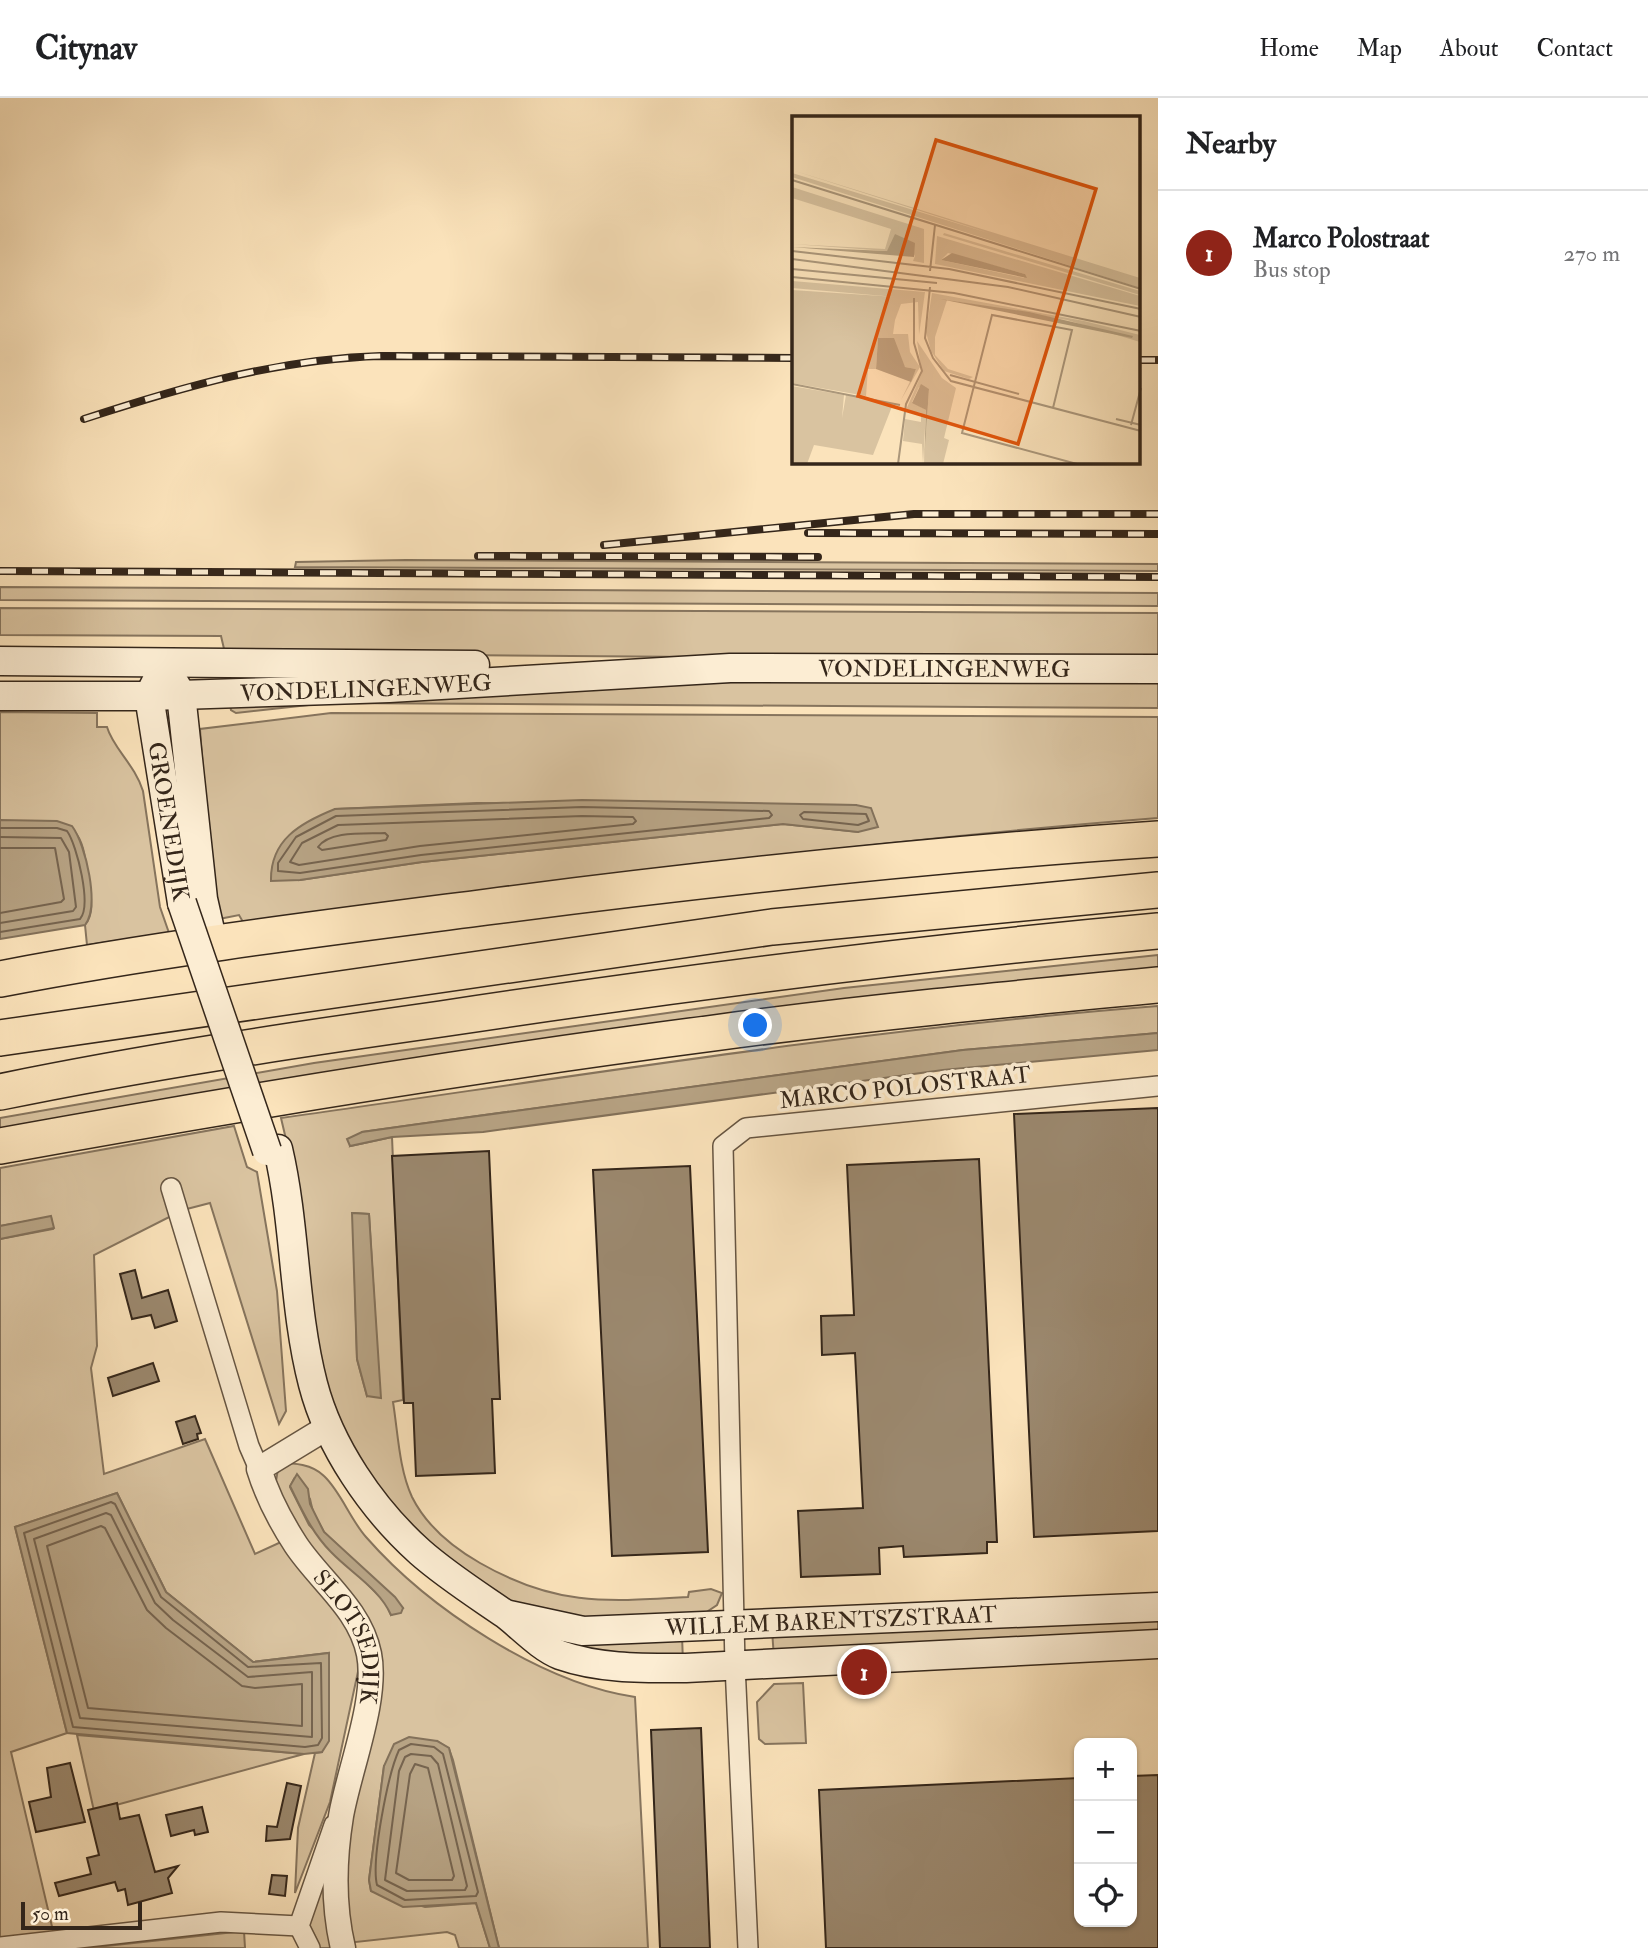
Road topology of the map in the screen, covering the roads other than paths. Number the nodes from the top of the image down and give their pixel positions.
1 (0, 661) edge
2 (164, 665) junction
3 (730, 668) junction
4 (1158, 669) edge
5 (220, 692) junction
6 (181, 694) junction
7 (0, 696) edge
8 (149, 696) junction
9 (186, 737) junction
10 (1158, 839) edge
11 (1158, 890) edge
12 (193, 901) junction
13 (1158, 931) edge
14 (0, 979) edge
15 (1158, 985) edge
16 (117, 1021) junction
17 (0, 1038) edge
18 (0, 1045) edge
19 (1158, 1086) edge
20 (0, 1092) edge
21 (0, 1146) edge
22 (272, 1150) junction
23 (171, 1188) dead end
24 (328, 1427) junction
25 (259, 1469) junction
26 (1158, 1607) edge
27 (505, 1614) junction
28 (735, 1626) junction
29 (1158, 1644) edge
30 (735, 1665) junction
31 (341, 1816) junction
32 (299, 1926) junction
33 (0, 1947) edge
34 (310, 1948) edge
35 (343, 1948) edge
36 (748, 1948) edge

1 - 2 main road, VONDELINGENWEG
2 - 3 main road, VONDELINGENWEG
2 - 6 main road, GROENEDIJK
2 - 8 main road
3 - 4 main road, VONDELINGENWEG
3 - 5 main road, VONDELINGENWEG
5 - 6 main road, VONDELINGENWEG
5 - 9 main road
6 - 8 main road, VONDELINGENWEG
6 - 9 main road, GROENEDIJK
7 - 8 main road, VONDELINGENWEG
8 - 12 main road, GROENEDIJK
9 - 12 main road, GROENEDIJK
10 - 14 highway
11 - 16 highway
12 - 22 main road, GROENEDIJK, bridge
12 - 22 main road, GROENEDIJK
13 - 20 highway
15 - 21 highway
16 - 17 highway
16 - 18 highway
19 - 28 street, MARCO POLOSTRAAT
22 - 24 main road, GROENEDIJK
23 - 25 street, SLOTSEDIJK
24 - 25 street
24 - 27 main road, WILLEM BARENTSZSTRAAT
25 - 31 street, SLOTSEDIJK
26 - 28 main road, WILLEM BARENTSZSTRAAT
27 - 28 main road, WILLEM BARENTSZSTRAAT
27 - 30 main road, WILLEM BARENTSZSTRAAT
28 - 30 street
29 - 30 main road, WILLEM BARENTSZSTRAAT
30 - 36 street
31 - 32 street
31 - 35 street, SLOTSEDIJK
32 - 33 street
32 - 34 street

